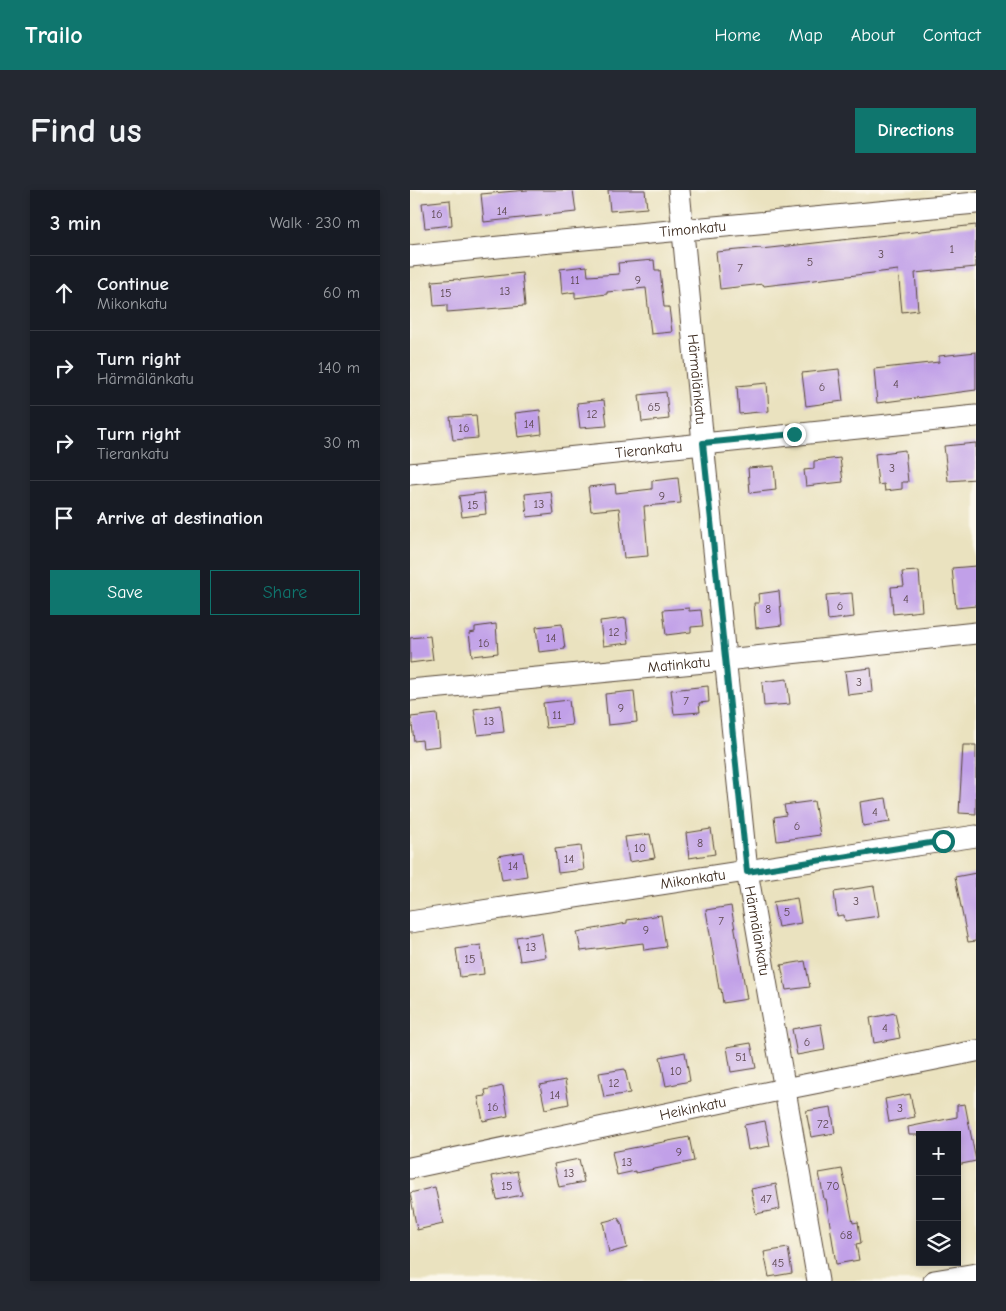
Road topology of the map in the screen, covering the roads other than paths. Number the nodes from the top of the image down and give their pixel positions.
1 (679, 190) edge
2 (976, 204) edge
3 (683, 230) junction
4 (410, 256) edge
5 (976, 416) edge
6 (703, 443) junction
7 (410, 474) edge
8 (976, 632) edge
9 (726, 660) junction
10 (410, 690) edge
11 (976, 836) edge
12 (747, 872) junction
13 (410, 922) edge
14 (976, 1051) edge
15 (784, 1089) junction
16 (410, 1168) edge
17 (976, 1274) edge
18 (818, 1281) edge
19 (934, 1281) edge

1 - 3 street, Härmälänkatu
2 - 3 street, Timonkatu
3 - 4 street, Timonkatu
3 - 6 street, Härmälänkatu
5 - 6 street, Tierankatu
6 - 7 street, Tierankatu
6 - 9 street, Härmälänkatu
8 - 9 street, Matinkatu
9 - 10 street, Matinkatu
9 - 12 street, Härmälänkatu
11 - 12 street, Mikonkatu
12 - 13 street, Mikonkatu
12 - 15 street, Härmälänkatu
14 - 15 street, Heikinkatu
15 - 16 street, Heikinkatu
15 - 18 street, Härmälänkatu
17 - 19 street

